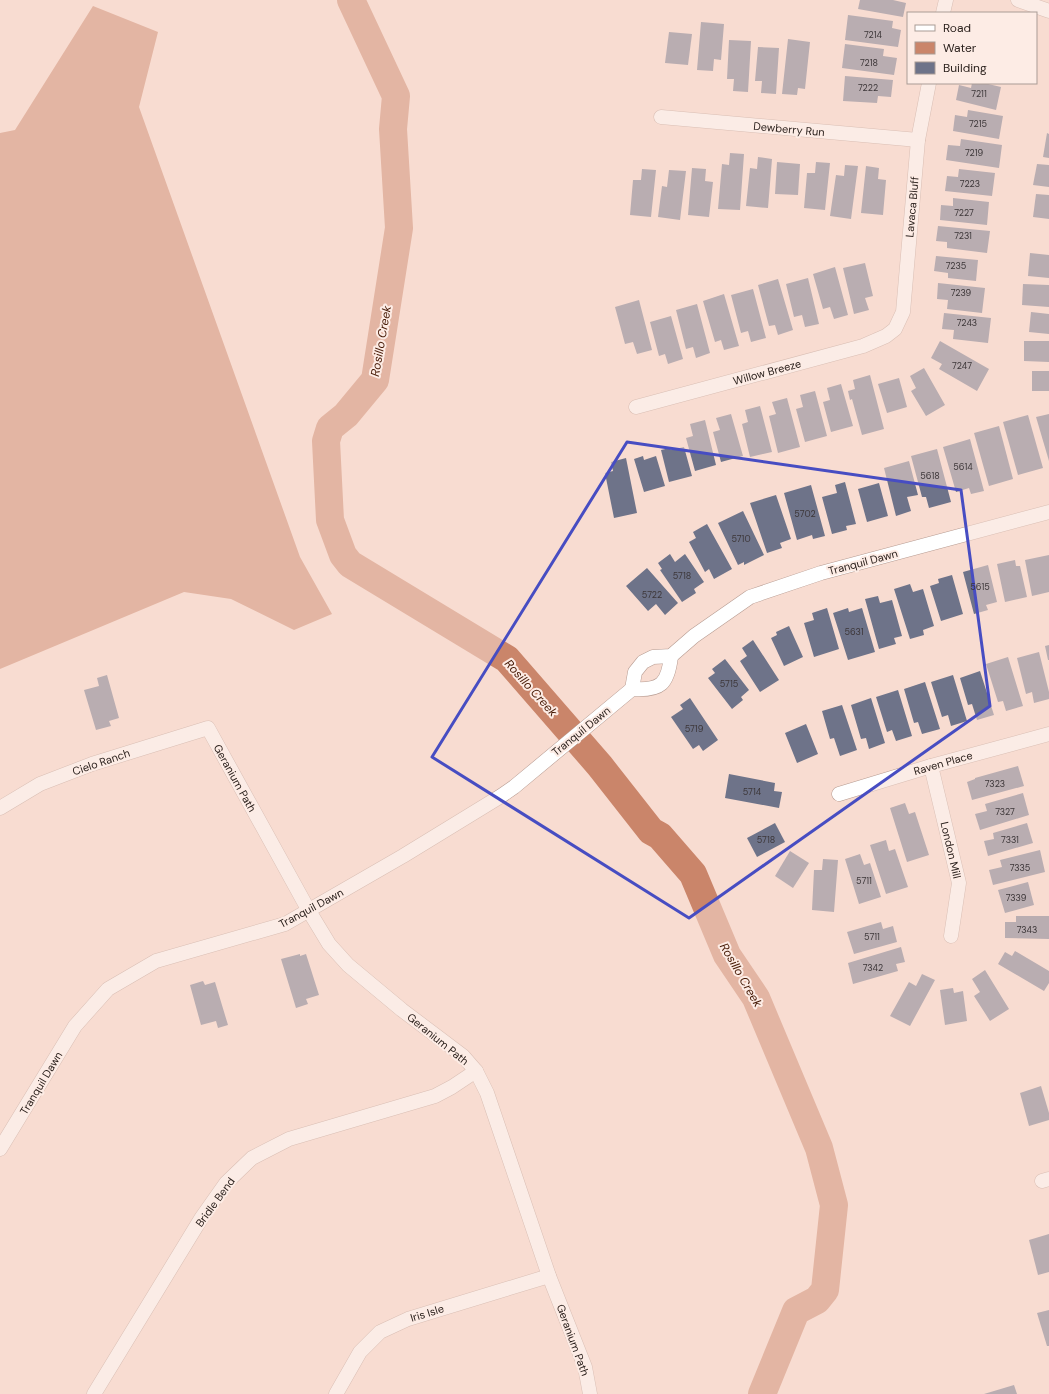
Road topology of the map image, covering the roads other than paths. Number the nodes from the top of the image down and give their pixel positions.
1 (946, 0) edge
2 (1018, 0) edge
3 (1049, 11) edge
4 (943, 12) edge
5 (929, 84) edge
6 (661, 117) dead end
7 (918, 140) junction
8 (895, 329) joint
9 (636, 408) dead end
10 (1049, 512) edge
11 (671, 656) junction
12 (632, 689) junction
13 (208, 728) joint
14 (1049, 734) edge
15 (931, 766) junction
16 (839, 794) dead end
17 (0, 808) edge
18 (309, 911) junction
19 (951, 936) dead end
20 (476, 1071) junction
21 (0, 1149) edge
22 (549, 1276) junction
23 (94, 1394) edge
24 (336, 1394) edge
25 (590, 1394) edge

1 - 4 street
2 - 3 street
5 - 7 street, Lavaca Bluff
6 - 7 street, Dewberry Run
7 - 8 street, Lavaca Bluff
8 - 9 street, Willow Breeze
10 - 11 street, Tranquil Dawn
11 - 12 street
11 - 12 street
12 - 18 street, Tranquil Dawn
13 - 17 street, Cielo Ranch
13 - 18 street, Geranium Path
14 - 15 street, Raven Place
15 - 16 street, Raven Place
15 - 19 street, London Mill
18 - 20 street, Geranium Path
18 - 21 street, Tranquil Dawn
20 - 22 street, Geranium Path
20 - 23 street, Bridle Bend
22 - 24 street, Iris Isle
22 - 25 street, Geranium Path

